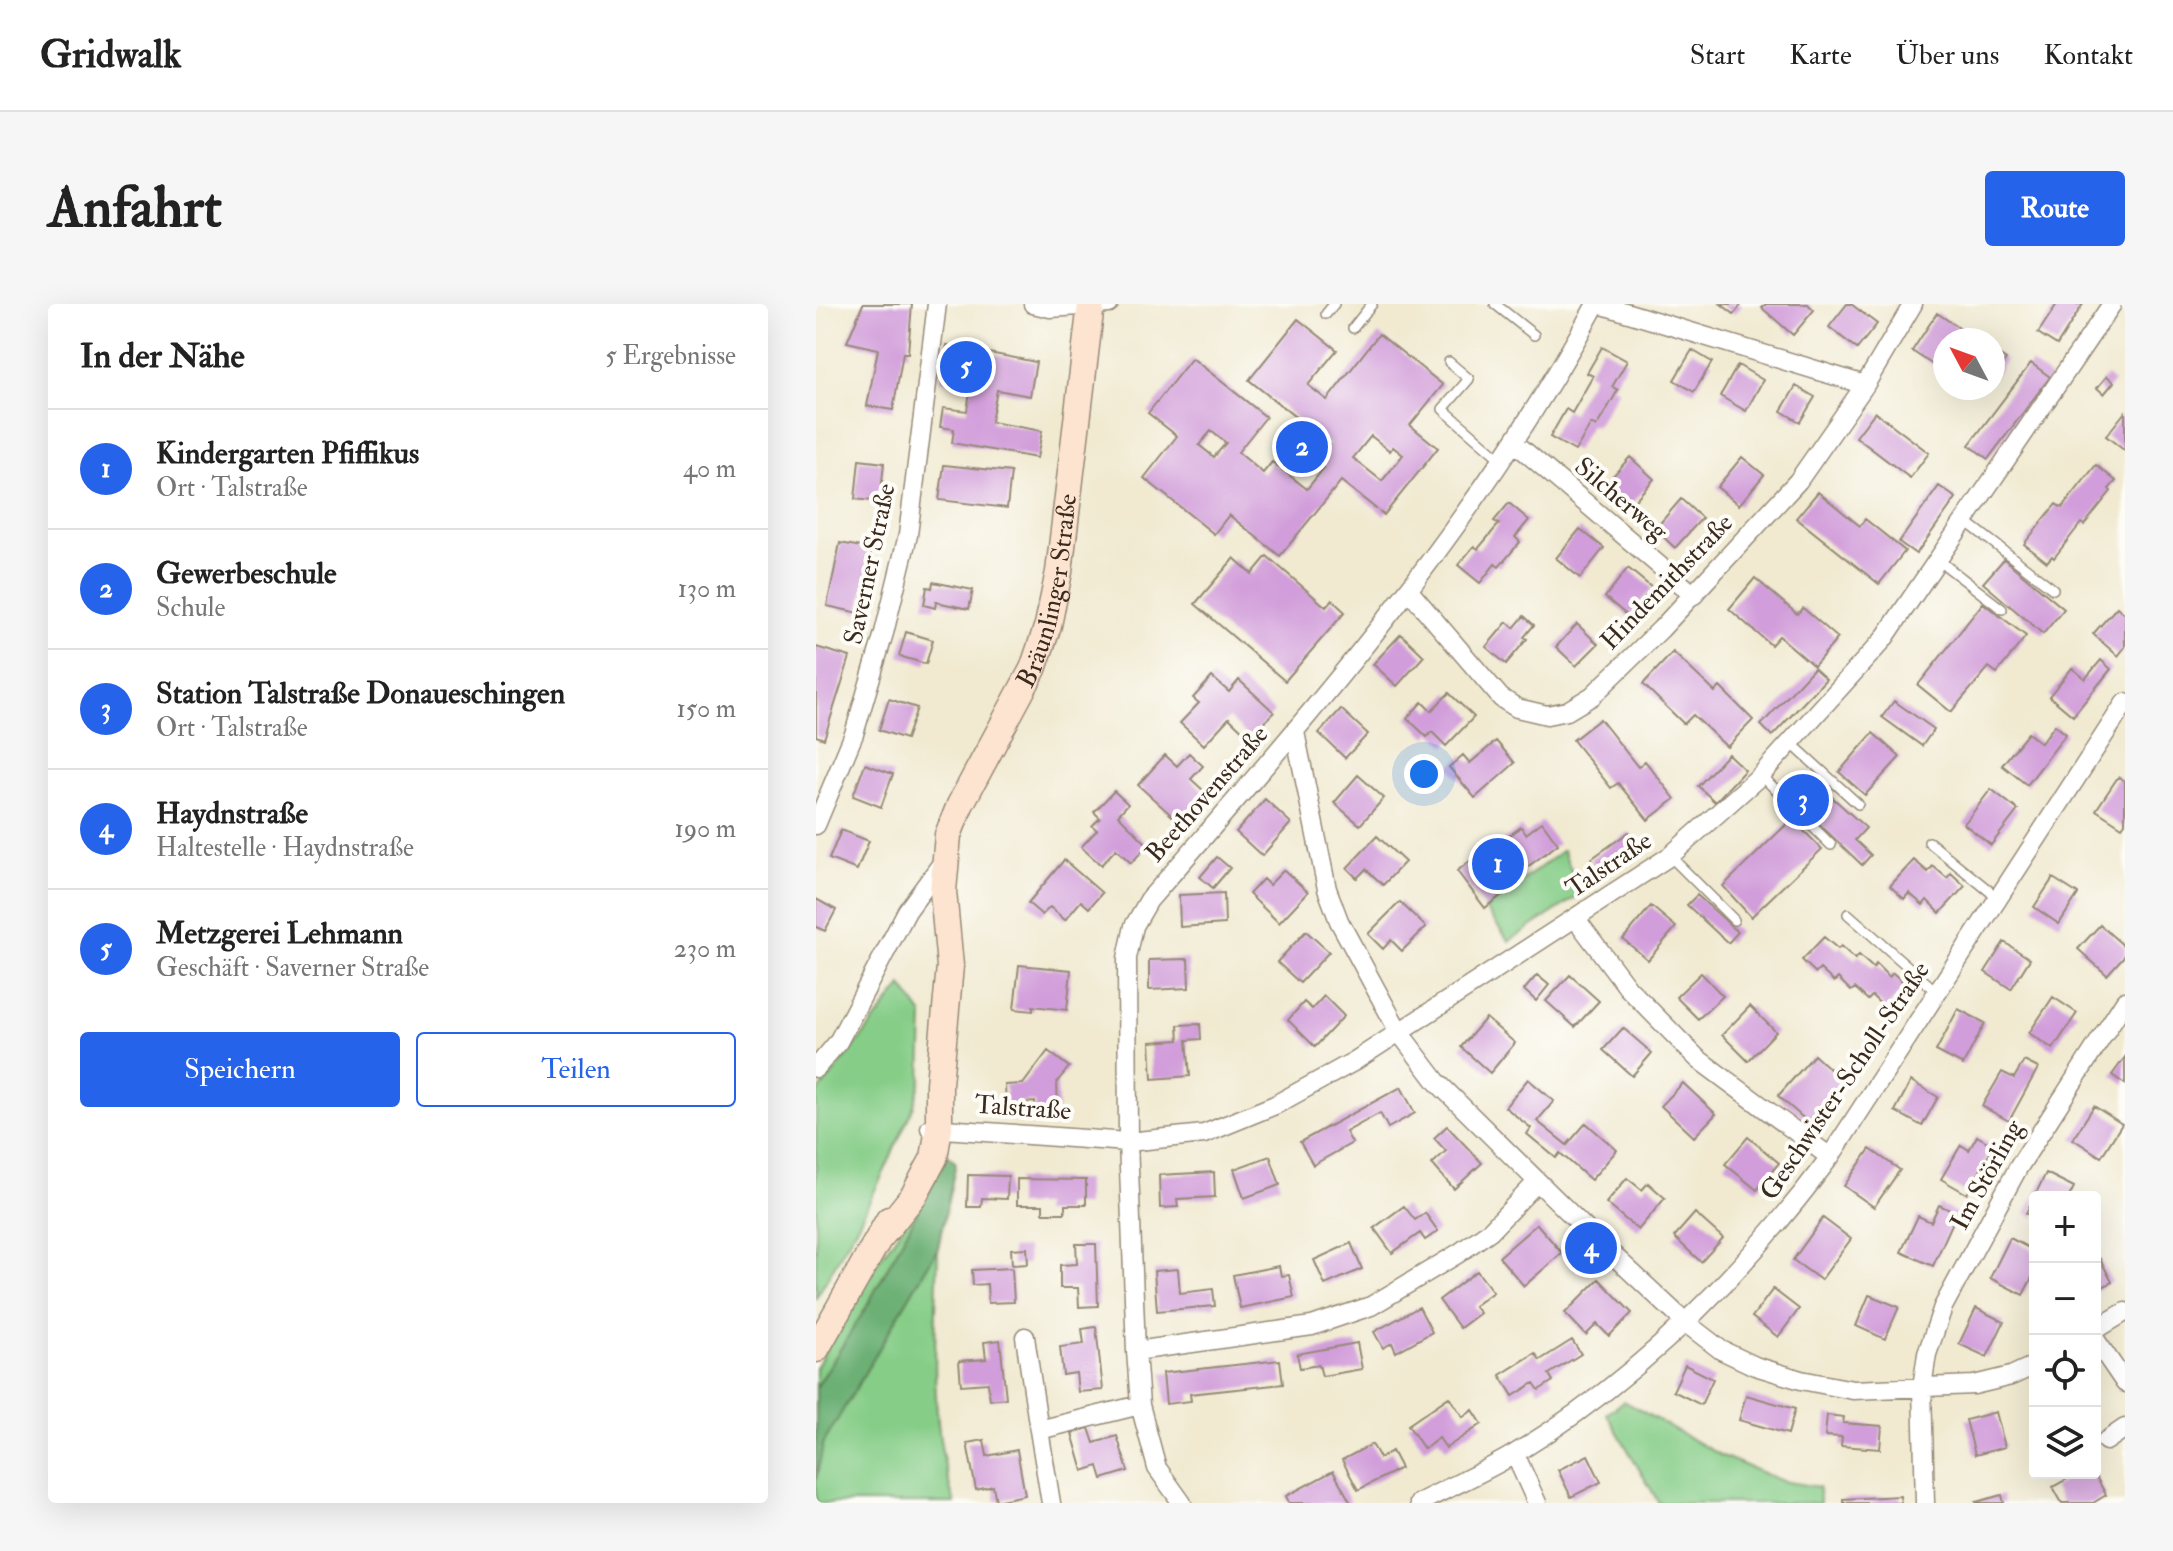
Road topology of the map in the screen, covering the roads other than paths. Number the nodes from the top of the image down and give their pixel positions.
1 (937, 304) edge
2 (1033, 304) edge
3 (1334, 304) edge
4 (1372, 304) edge
5 (1495, 304) edge
6 (1598, 304) edge
7 (1913, 304) edge
8 (2112, 304) edge
9 (1097, 305) edge
10 (1326, 314) dead end
11 (1353, 328) dead end
12 (1534, 335) dead end
13 (1449, 362) dead end
14 (1865, 385) junction
15 (1515, 443) junction
16 (1503, 461) junction
17 (1964, 520) junction
18 (1937, 559) junction
19 (2053, 589) dead end
20 (1410, 592) junction
21 (1694, 595) junction
22 (2002, 609) dead end
23 (2125, 703) edge
24 (1295, 732) junction
25 (1791, 743) junction
26 (1761, 775) junction
27 (1858, 804) dead end
28 (816, 825) edge
29 (1929, 842) dead end
30 (1831, 845) dead end
31 (1670, 856) junction
32 (945, 859) junction
33 (1998, 898) junction
34 (1848, 914) dead end
35 (1576, 919) junction
36 (1734, 920) dead end
37 (1938, 993) junction
38 (2125, 1001) edge
39 (1399, 1032) junction
40 (816, 1068) edge
41 (933, 1128) junction
42 (1128, 1142) junction
43 (1830, 1157) junction
44 (1537, 1182) junction
45 (2125, 1312) edge
46 (1686, 1323) junction
47 (2101, 1326) edge
48 (1025, 1337) dead end
49 (2101, 1348) edge
50 (816, 1349) edge
51 (1136, 1351) junction
52 (2029, 1368) edge
53 (2125, 1383) edge
54 (1922, 1387) junction
55 (1140, 1405) junction
56 (2125, 1428) edge
57 (1039, 1430) junction
58 (2106, 1441) dead end
59 (1515, 1454) junction
60 (1051, 1503) edge
61 (1182, 1503) edge
62 (1419, 1503) edge
63 (1537, 1503) edge
64 (1925, 1503) edge

1 - 28 street, Saverner Straße
2 - 9 street
3 - 10 lane
4 - 11 lane
5 - 12 lane
6 - 14 street
6 - 15 street, Beethovenstraße
7 - 14 street, Hindemithstraße
8 - 17 street, Talstraße
9 - 32 main road, Bräunlinger Straße
13 - 16 lane
14 - 21 street, Hindemithstraße
15 - 16 street, Beethovenstraße
15 - 21 street, Silcherweg
16 - 20 street, Beethovenstraße
17 - 18 street, Talstraße
17 - 19 lane
18 - 22 lane
18 - 25 street, Talstraße
20 - 21 street, Hindemithstraße
20 - 24 street, Beethovenstraße
23 - 33 street, Geschwister-Scholl-Straße
24 - 39 street
24 - 42 street, Beethovenstraße
25 - 26 street, Talstraße
25 - 27 lane
26 - 30 lane
26 - 31 street, Talstraße
29 - 33 lane
31 - 35 street, Talstraße
31 - 36 lane
32 - 40 street, Bräunlinger Straße
32 - 41 main road, Bräunlinger Straße
33 - 37 street, Geschwister-Scholl-Straße
34 - 37 lane
35 - 39 street, Talstraße
35 - 43 street
37 - 43 street, Geschwister-Scholl-Straße
38 - 54 street, Im Störling
39 - 42 street, Talstraße
39 - 44 street
41 - 42 street, Talstraße
41 - 50 main road, Bräunlinger Straße
42 - 51 street, Beethovenstraße
43 - 46 street, Geschwister-Scholl-Straße
44 - 46 street
44 - 51 street
45 - 47 street
46 - 54 street
46 - 59 street, Geschwister-Scholl-Straße
48 - 57 street
49 - 53 street
51 - 55 street, Beethovenstraße
52 - 54 street
54 - 64 street, Im Störling
55 - 57 street
55 - 61 street, Beethovenstraße
56 - 58 street
57 - 60 street
59 - 62 street, Geschwister-Scholl-Straße
59 - 63 street

